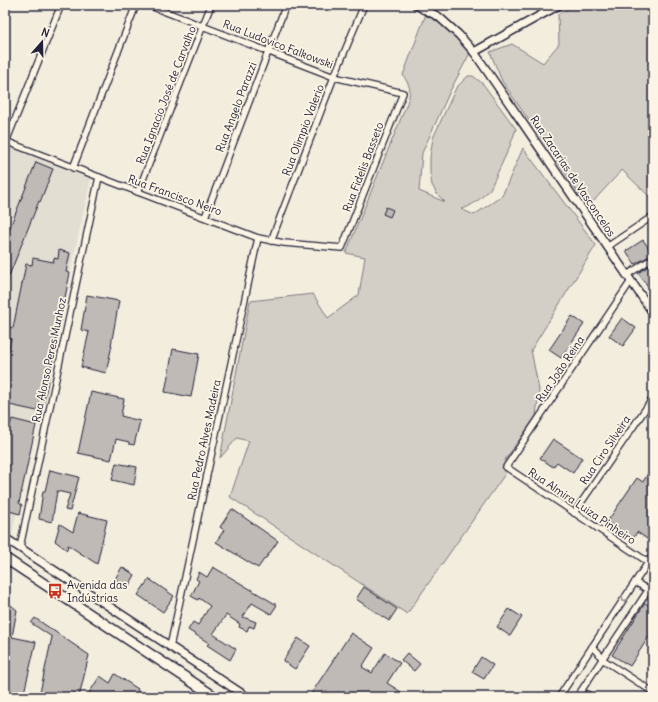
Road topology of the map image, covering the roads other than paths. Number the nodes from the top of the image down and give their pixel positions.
1 (61, 5) edge
2 (136, 5) edge
3 (148, 5) edge
4 (211, 5) edge
5 (286, 5) edge
6 (364, 5) edge
7 (416, 5) edge
8 (432, 5) edge
9 (559, 5) edge
10 (424, 10) junction
11 (203, 26) junction
12 (268, 52) junction
13 (474, 52) junction
14 (334, 76) junction
15 (403, 93) joint
16 (6, 141) edge
17 (73, 168) junction
18 (99, 177) junction
19 (138, 192) junction
20 (653, 216) edge
21 (205, 217) junction
22 (258, 238) junction
23 (271, 241) junction
24 (607, 247) junction
25 (342, 248) joint
26 (653, 258) edge
27 (629, 278) junction
28 (653, 313) edge
29 (653, 398) edge
30 (506, 467) joint
31 (574, 513) junction
32 (5, 538) edge
33 (20, 548) junction
34 (653, 554) edge
35 (5, 558) edge
36 (648, 562) junction
37 (635, 582) junction
38 (653, 583) edge
39 (651, 592) edge
40 (170, 647) junction
41 (592, 647) junction
42 (602, 659) junction
43 (653, 692) edge
44 (215, 697) edge
45 (246, 697) edge
46 (559, 697) edge
47 (577, 697) edge

1 - 16 street
2 - 17 street
3 - 11 street, Rua Ludovico Falkowski
4 - 11 street, Rua Ignacio José de Carvalho
5 - 12 street, Rua Angelo Parazzi
6 - 14 street, Rua Olimpio Valerio
7 - 10 street, Rua Zacarias de Vasconcelos
8 - 10 street
9 - 13 street
10 - 13 street, Rua Zacarias de Vasconcelos
11 - 12 street, Rua Ludovico Falkowski
11 - 19 street, Rua Ignacio José de Carvalho
12 - 14 street, Rua Ludovico Falkowski
12 - 21 street, Rua Angelo Parazzi
13 - 24 street, Rua Zacarias de Vasconcelos
14 - 15 street, Rua Ludovico Falkowski
14 - 23 street, Rua Olimpio Valerio
15 - 25 street, Rua Fidelis Basseto
16 - 17 street, Rua Francisco Neiro
17 - 18 street, Rua Francisco Neiro
18 - 19 street, Rua Francisco Neiro
18 - 33 street, Rua Alonso Peres Munhoz
19 - 21 street, Rua Francisco Neiro
20 - 24 street
21 - 22 street, Rua Francisco Neiro
22 - 23 street, Rua Francisco Neiro
22 - 40 street, Rua Pedro Alves Madeira
23 - 25 street, Rua Francisco Neiro
24 - 27 street, Rua Zacarias de Vasconcelos
26 - 27 street
27 - 28 street, Rua Zacarias de Vasconcelos
27 - 30 street, Rua João Reina
29 - 31 street, Rua Ciro Silveira
30 - 31 street, Rua Almira Luiza Pinheiro
31 - 36 street, Rua Almira Luiza Pinheiro
32 - 33 street
33 - 40 street
34 - 36 street
35 - 44 main road
36 - 37 street
37 - 39 street
37 -> 41 street
38 - 39 street
39 - 42 street
40 - 45 street
41 - 42 street
41 - 46 street
42 - 43 street
42 - 47 street

